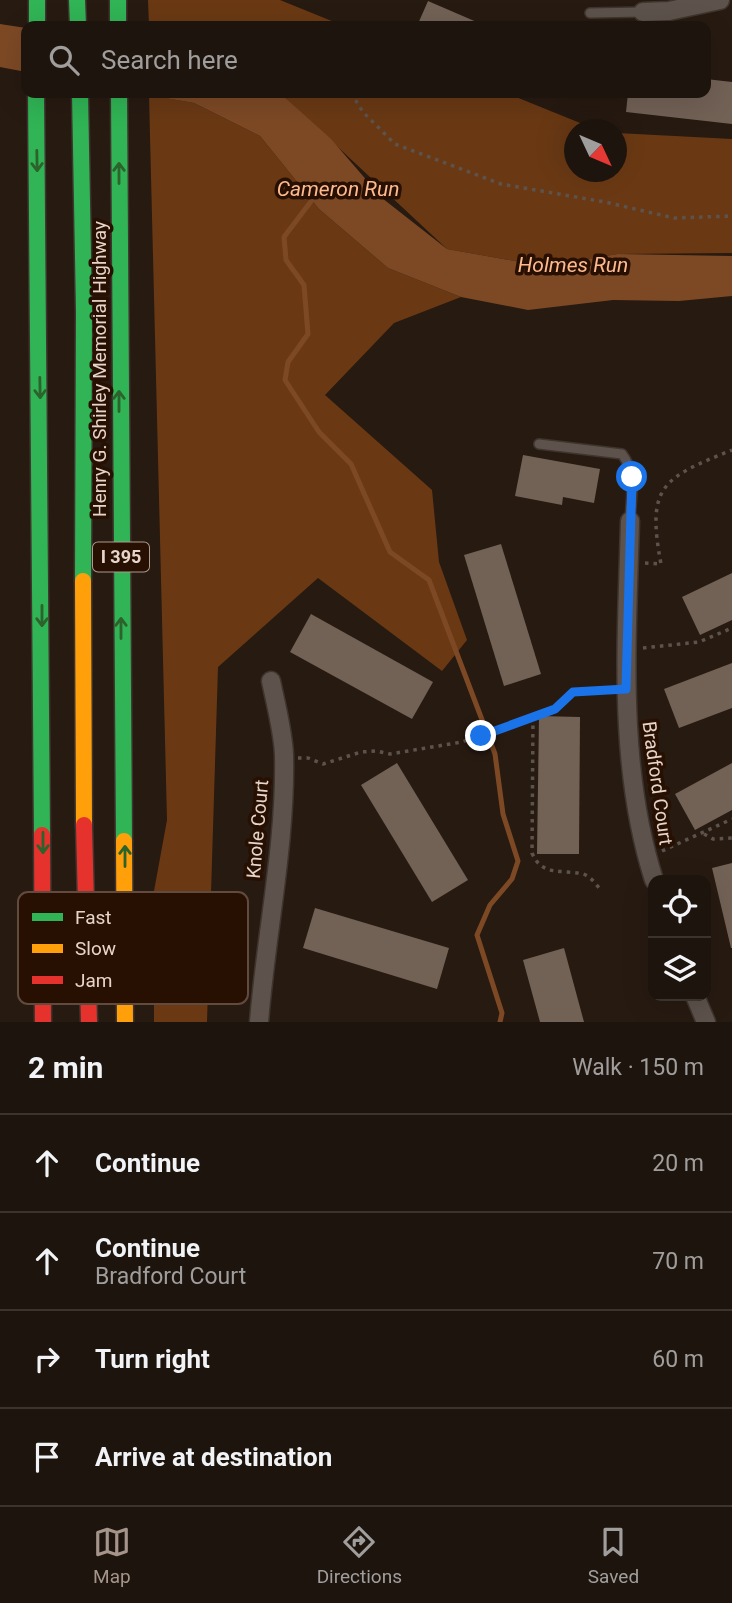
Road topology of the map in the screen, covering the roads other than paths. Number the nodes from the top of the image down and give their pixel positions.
1 (37, 0) edge
2 (78, 0) edge
3 (118, 0) edge
4 (720, 0) edge
5 (643, 12) joint
6 (590, 13) dead end
7 (37, 21) edge
8 (78, 21) edge
9 (118, 21) edge
10 (36, 98) edge
11 (80, 98) edge
12 (119, 98) edge
13 (539, 444) dead end
14 (630, 522) joint
15 (271, 681) dead end
16 (652, 875) edge
17 (42, 892) edge
18 (86, 892) edge
19 (124, 892) edge
20 (697, 1001) edge
21 (43, 1004) edge
22 (89, 1004) edge
23 (125, 1004) edge
24 (43, 1022) edge
25 (89, 1022) edge
26 (125, 1022) edge
27 (259, 1022) edge
28 (706, 1022) edge

1 - 7 highway
2 - 8 highway
3 - 9 highway
4 - 5 street
5 - 6 lane
10 -> 17 highway
11 - 18 highway
19 -> 12 highway, Henry G. Shirley Memorial Highway / I 395
13 - 14 lane
14 - 16 street, Bradford Court
15 - 27 street, Knole Court
20 - 28 street
21 -> 24 highway
22 - 25 highway
26 -> 23 highway, Henry G. Shirley Memorial Highway / I 395

